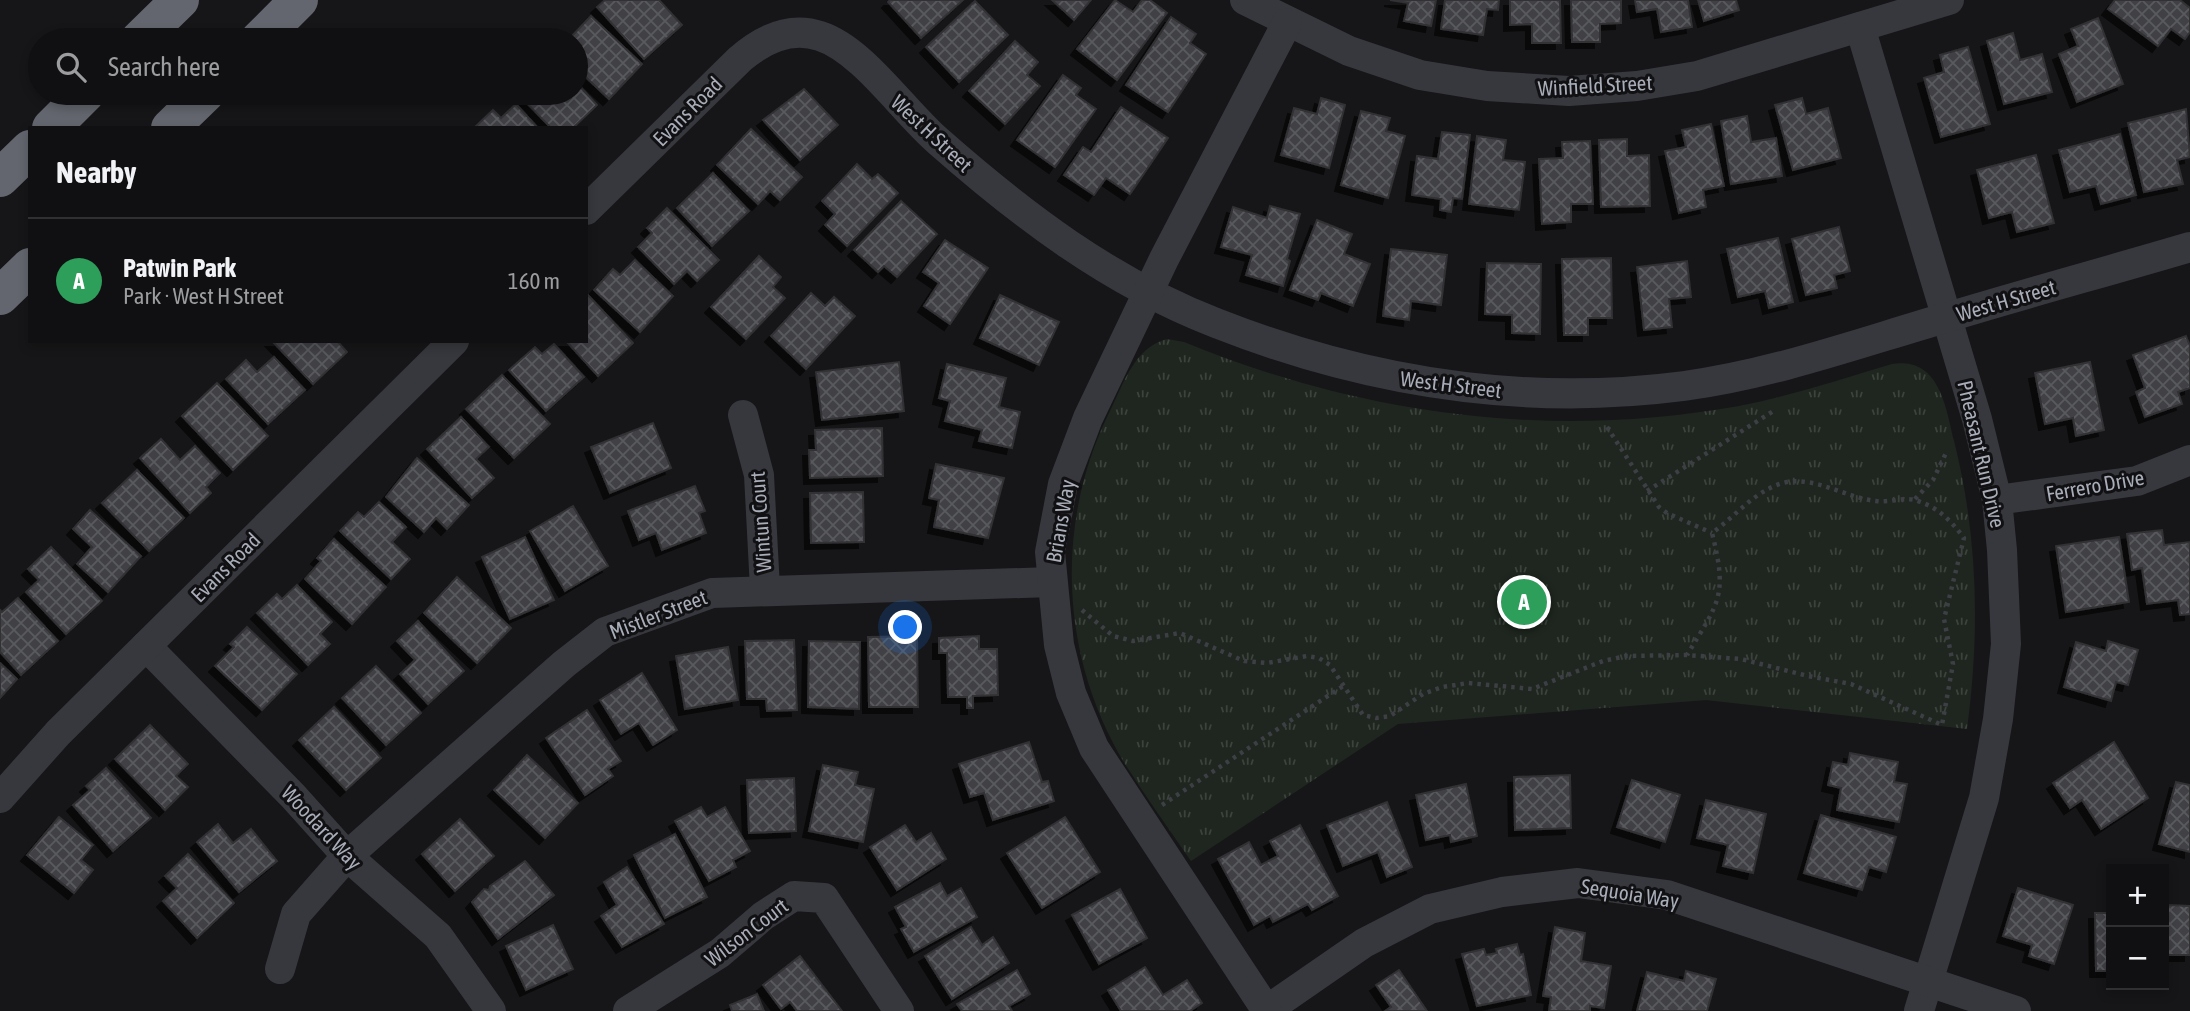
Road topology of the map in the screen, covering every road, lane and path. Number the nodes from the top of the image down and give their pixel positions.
1 (180, 0) edge
2 (299, 0) edge
3 (1245, 0) edge
4 (1949, 0) edge
5 (1287, 23) junction
6 (1860, 27) junction
7 (151, 28) edge
8 (271, 28) edge
9 (799, 32) joint
10 (74, 105) edge
11 (194, 105) edge
12 (53, 126) edge
13 (172, 126) edge
14 (28, 151) edge
15 (0, 178) edge
16 (588, 208) edge
17 (2190, 247) edge
18 (28, 269) edge
19 (1148, 293) junction
20 (0, 296) edge
21 (1948, 317) junction
22 (452, 343) edge
23 (1775, 410) dead end
24 (743, 415) dead end
25 (1607, 426) dead end
26 (1946, 453) dead end
27 (2190, 460) edge
28 (1647, 491) junction
29 (1915, 499) junction
30 (1997, 500) junction
31 (1712, 533) junction
32 (1051, 582) junction
33 (765, 589) junction
34 (1077, 607) dead end
35 (146, 646) junction
36 (1687, 655) junction
37 (1343, 686) junction
38 (0, 797) edge
39 (1158, 807) dead end
40 (347, 856) junction
41 (280, 969) dead end
42 (1928, 982) junction
43 (491, 1011) edge
44 (628, 1011) edge
45 (899, 1011) edge
46 (1267, 1011) edge
47 (1919, 1011) edge
48 (2016, 1011) edge

1 - 7 highway
2 - 8 highway
3 - 5 street, Winfield Street
4 - 6 street, Winfield Street
5 - 6 street, Winfield Street
5 - 19 street, Brians Way
6 - 21 street, Pheasant Run Drive
9 - 16 street, Evans Road
9 - 19 street, West H Street
10 - 12 highway
11 - 13 highway
14 - 15 highway
17 - 21 street, West H Street
18 - 20 highway
19 - 21 street, West H Street
19 - 32 street, Brians Way
21 - 30 street, Pheasant Run Drive
22 - 35 street, Evans Road
23 - 28 path
24 - 33 street, Wintun Court
25 - 28 path
26 - 29 path
27 - 30 street, Ferrero Drive
28 - 31 path
29 - 31 path
29 - 36 path
30 - 42 street, Pheasant Run Drive
31 - 36 path
32 - 33 street, Mistler Street
32 - 46 street, Brians Way
33 - 40 street, Mistler Street
34 - 37 path
35 - 38 street, Evans Road
35 - 40 street, Woodard Way
36 - 37 path
37 - 39 path
40 - 41 street, Mistler Street
40 - 43 street, Woodard Way
42 - 46 street, Sequoia Way
42 - 47 street, Pheasant Run Drive
42 - 48 street, Sequoia Way
44 - 45 street, Wilson Court

